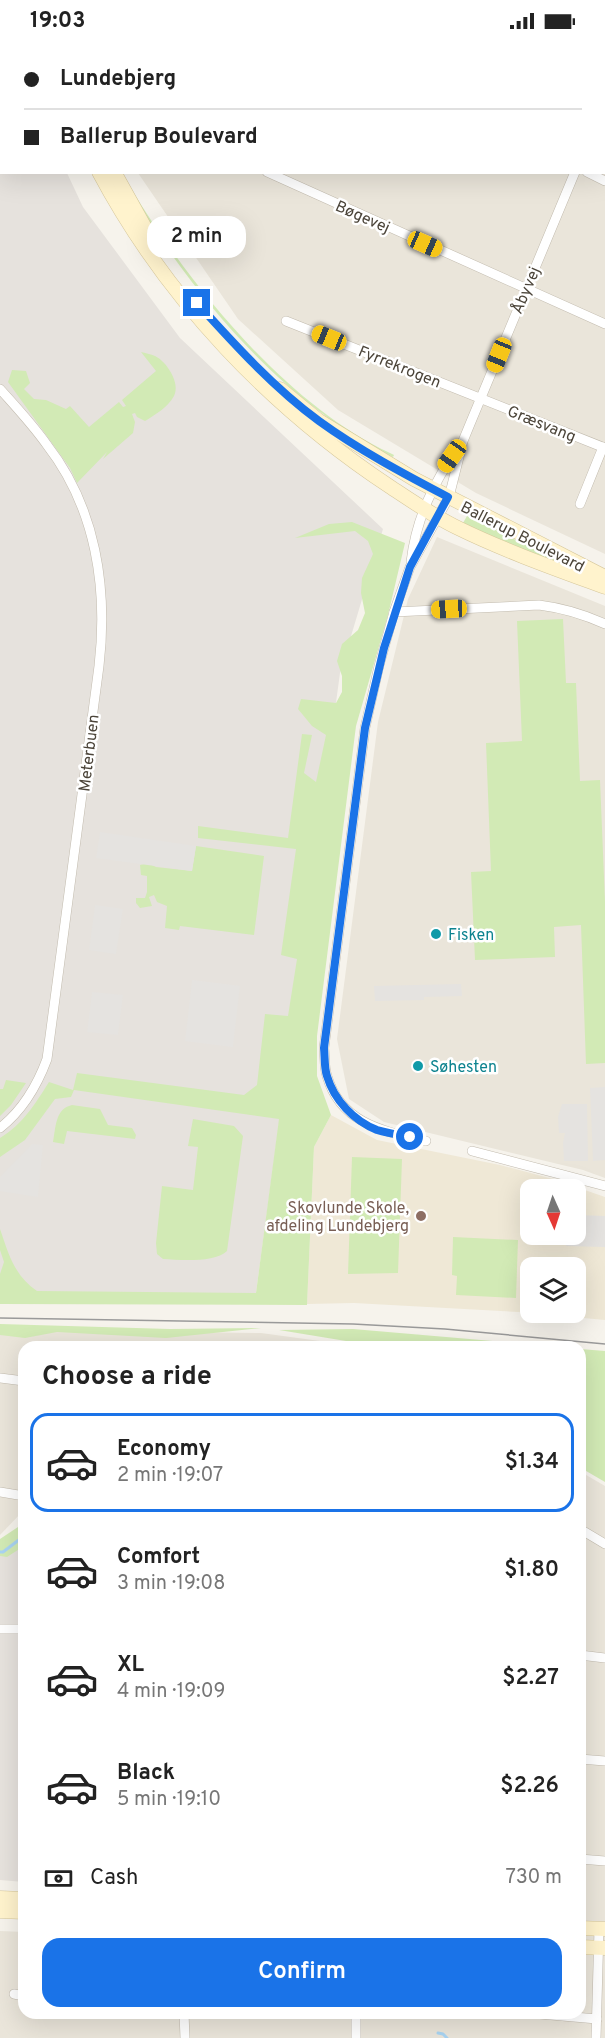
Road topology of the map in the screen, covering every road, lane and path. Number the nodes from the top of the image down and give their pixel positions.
1 (100, 174) edge
2 (115, 174) edge
3 (271, 174) edge
4 (574, 174) edge
5 (591, 174) edge
6 (605, 181) edge
7 (525, 289) junction
8 (286, 321) dead end
9 (605, 324) edge
10 (0, 389) edge
11 (481, 398) junction
12 (463, 441) junction
13 (604, 448) edge
14 (432, 489) junction
15 (448, 497) junction
16 (580, 504) dead end
17 (423, 508) junction
18 (438, 518) junction
19 (410, 567) junction
20 (605, 577) edge
21 (605, 587) edge
22 (394, 612) junction
23 (605, 624) edge
24 (0, 1128) edge
25 (426, 1140) dead end
26 (472, 1151) dead end
27 (605, 1186) edge
28 (0, 1378) edge
29 (18, 1380) edge
30 (0, 1492) edge
31 (18, 1495) edge
32 (586, 1533) edge
33 (605, 1544) edge
34 (0, 1629) edge
35 (18, 1629) edge
36 (586, 1656) edge
37 (605, 1658) edge
38 (586, 1759) edge
39 (605, 1761) edge
40 (586, 1859) edge
41 (605, 1861) edge
42 (0, 1898) edge
43 (18, 1899) edge
44 (0, 1911) edge
45 (18, 1912) edge
46 (586, 1928) edge
47 (602, 1929) edge
48 (586, 1947) edge
49 (602, 1948) edge
50 (586, 2018) edge
51 (184, 2019) edge
52 (356, 2019) edge
53 (597, 2019) junction
54 (185, 2038) edge
55 (356, 2038) edge
56 (596, 2038) edge

1 - 17 street, Ballerup Boulevard
2 - 14 street, Ballerup Boulevard
3 - 7 street, Bøgevej
4 - 7 street, Åbyvej
5 - 6 street
7 - 9 street, Bøgevej
7 - 11 street, Åbyvej
8 - 11 street, Fyrrekrogen
10 - 24 street, Meterbuen
11 - 12 street, Åbyvej
11 - 13 street, Græsvang
12 - 14 street, Åbyvej
12 - 15 street, Åbyvej
13 - 16 street, Græsvang
14 - 15 street, Ballerup Boulevard
14 - 17 street, Åbyvej
15 - 18 street, Åbyvej
15 - 20 street, Ballerup Boulevard
17 - 18 street, Ballerup Boulevard
17 - 19 street, Åbyvej
18 - 19 street, Åbyvej
18 - 21 street, Ballerup Boulevard
19 - 22 street
22 - 23 street
22 - 25 street
26 - 27 street
28 - 29 street
30 - 31 street
32 - 33 street
34 - 35 street
36 - 37 street
38 - 39 street
40 - 41 street
42 - 43 street
44 - 45 street
46 - 47 street
47 - 49 street
48 - 49 street
49 - 53 street
50 - 53 street
51 - 54 street
52 - 55 street
53 - 56 street

